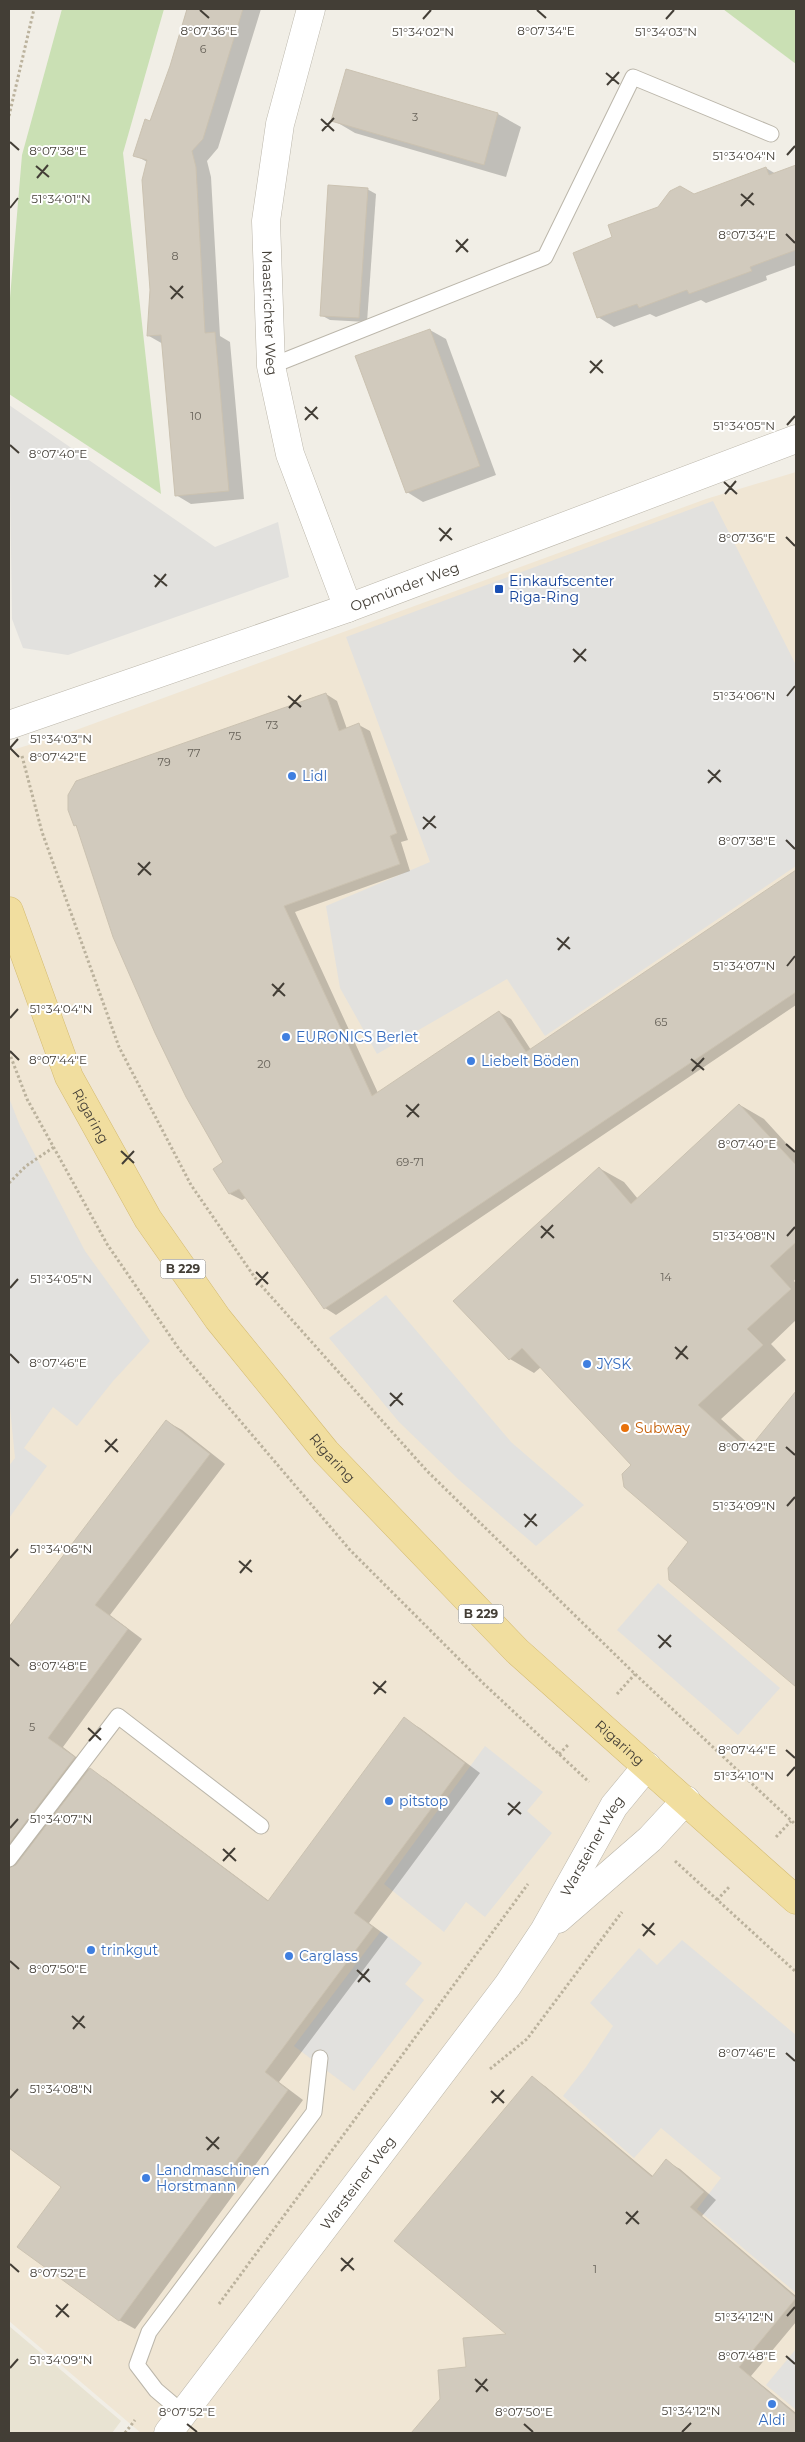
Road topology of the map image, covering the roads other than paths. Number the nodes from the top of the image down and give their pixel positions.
1 (311, 9) edge
2 (771, 134) dead end
3 (271, 366) junction
4 (796, 439) edge
5 (348, 608) junction
6 (11, 724) edge
7 (9, 910) edge
8 (647, 1766) junction
9 (686, 1800) junction
10 (261, 1826) dead end
11 (9, 1859) edge
12 (796, 1900) edge
13 (544, 1932) junction
14 (320, 2058) dead end
15 (176, 2423) edge

1 - 3 street, Maastrichter Weg
2 - 3 lane
3 - 5 street, Maastrichter Weg
4 - 5 street, Opmünder Weg
5 - 6 street, Opmünder Weg
7 - 8 main road, Rigaring / B 229
8 - 9 main road, Rigaring / B 229
8 - 13 street, Warsteiner Weg
9 - 12 main road, Rigaring / B 229
9 - 13 street, Warsteiner Weg
10 - 11 lane
13 - 15 street, Warsteiner Weg
14 - 15 lane

